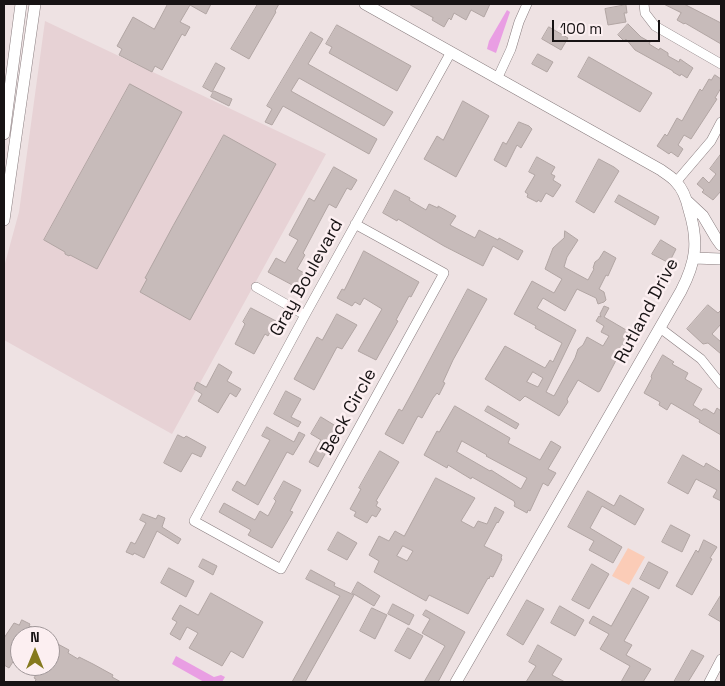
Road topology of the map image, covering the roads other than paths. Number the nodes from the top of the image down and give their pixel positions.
1 (21, 4) edge
2 (35, 4) edge
3 (365, 4) edge
4 (527, 4) edge
5 (644, 4) edge
6 (452, 52) junction
7 (721, 64) edge
8 (498, 77) junction
9 (721, 122) edge
10 (4, 134) edge
11 (676, 182) junction
12 (686, 200) junction
13 (4, 220) edge
14 (355, 224) junction
15 (721, 244) edge
16 (694, 258) junction
17 (721, 259) edge
18 (256, 287) dead end
19 (305, 315) junction
20 (660, 328) junction
21 (721, 384) edge
22 (194, 521) joint
23 (721, 659) edge
24 (711, 681) edge
25 (456, 682) edge

1 - 10 street
2 - 13 street
3 - 6 street, Rutland Drive
4 - 8 street
5 - 7 street
6 - 8 street, Rutland Drive
6 - 14 street, Gray Boulevard
8 - 11 street, Rutland Drive
9 - 11 street
11 - 12 street, Rutland Drive
12 - 15 street
12 - 16 street, Rutland Drive
14 - 19 street, Gray Boulevard
14 - 22 street, Beck Circle
16 - 17 street
16 - 20 street, Rutland Drive
18 - 19 street
19 - 22 street, Gray Boulevard
20 - 21 street
20 - 25 street, Rutland Drive
23 - 24 street

